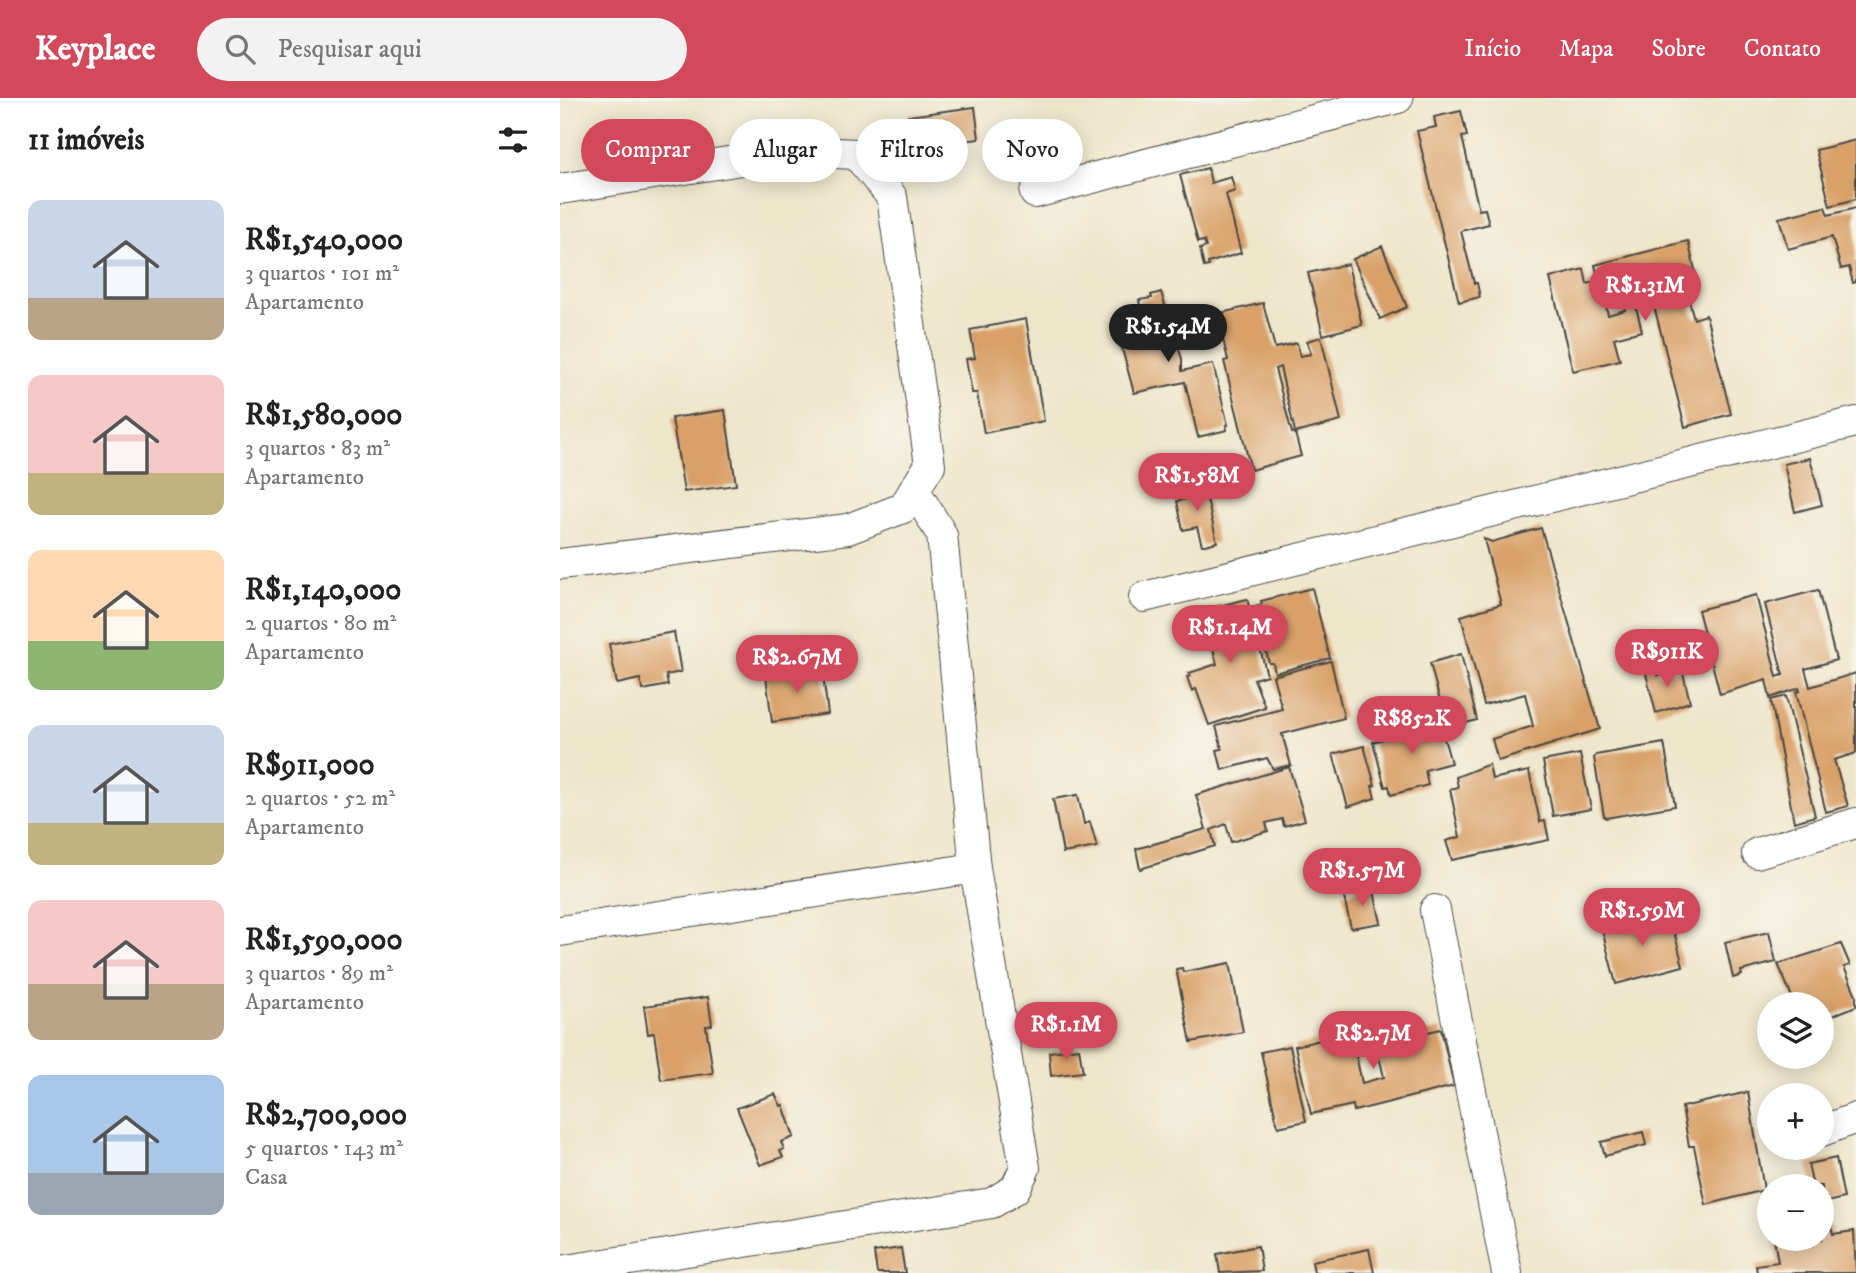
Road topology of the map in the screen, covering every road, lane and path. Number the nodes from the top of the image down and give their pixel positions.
1 (1398, 98) edge
2 (560, 189) edge
3 (1035, 193) dead end
4 (1856, 422) edge
5 (914, 489) junction
6 (560, 565) edge
7 (1144, 597) dead end
8 (1856, 823) edge
9 (1757, 853) dead end
10 (975, 868) junction
11 (1435, 910) dead end
12 (560, 931) edge
13 (1856, 1118) edge
14 (1834, 1126) edge
15 (560, 1271) edge
16 (1507, 1273) edge

1 - 3 street
2 - 5 street
4 - 7 street
5 - 6 street
5 - 10 street
8 - 9 street
10 - 12 street
10 - 15 street
11 - 16 street
13 - 14 street

